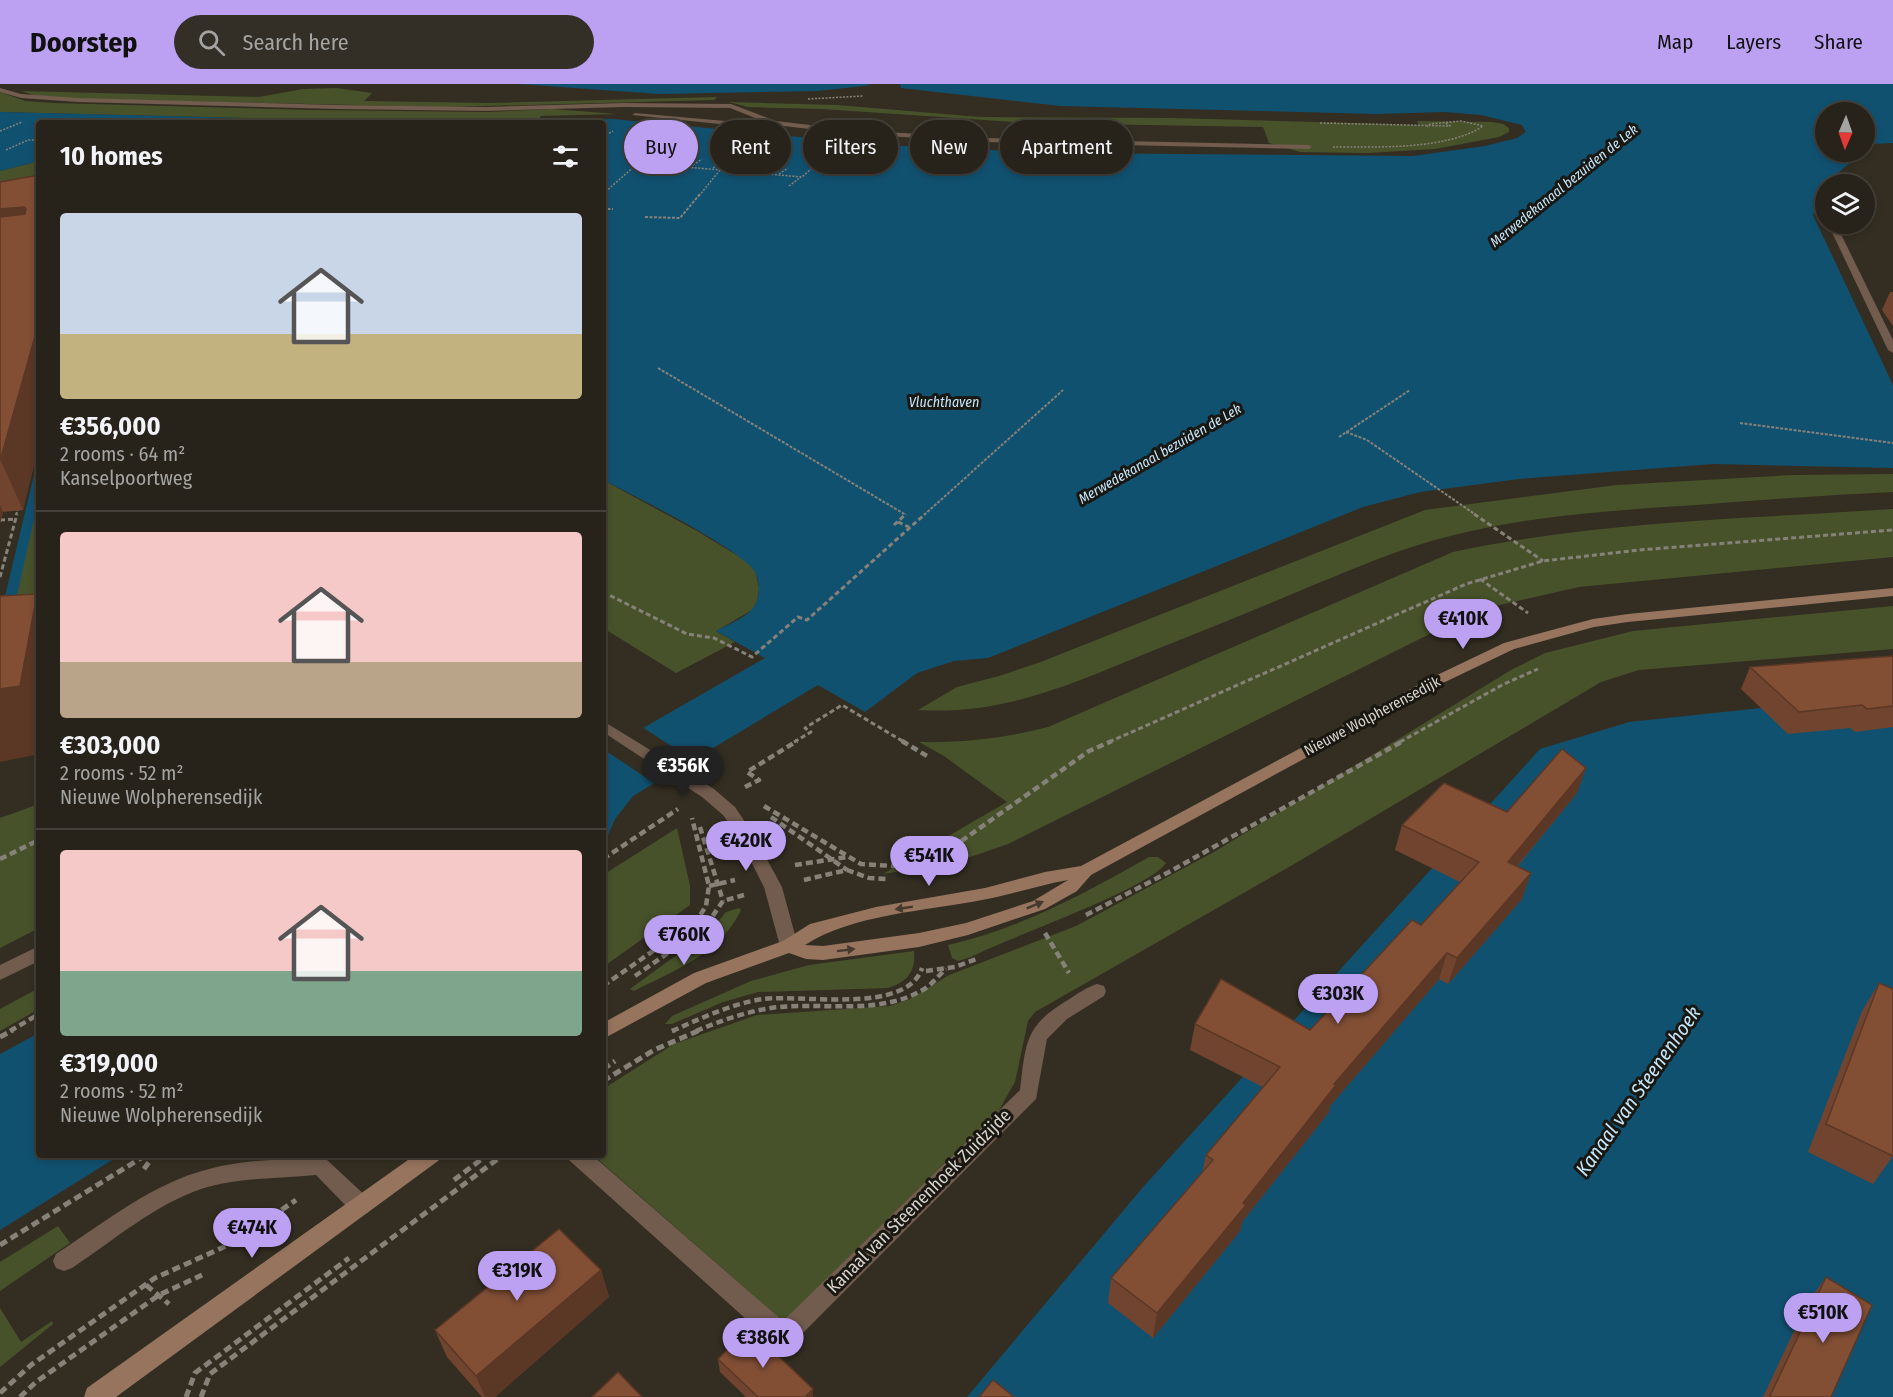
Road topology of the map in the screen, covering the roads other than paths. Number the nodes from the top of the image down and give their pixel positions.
1 (0, 90) edge
2 (635, 115) dead end
3 (767, 120) edge
4 (710, 122) edge
5 (791, 125) edge
6 (1309, 147) road end
7 (1837, 234) edge
8 (1893, 350) edge
9 (1893, 592) edge
10 (606, 726) edge
11 (1085, 871) junction
12 (789, 946) junction
13 (36, 954) edge
14 (0, 973) edge
15 (1097, 991) dead end
16 (606, 1030) edge
17 (427, 1158) edge
18 (580, 1158) edge
19 (360, 1205) junction
20 (64, 1261) dead end
21 (96, 1397) edge

1 - 3 street
2 - 4 street
5 - 6 street
7 - 8 street
9 - 11 street, Nieuwe Wolpherensedijk
10 - 12 street
11 -> 12 street, Nieuwe Wolpherensedijk
12 -> 11 street, Nieuwe Wolpherensedijk
12 - 16 street, Nieuwe Wolpherensedijk
13 - 14 street
15 - 18 street, Kanaal van Steenenhoek Zuidzijde
17 - 19 street
19 - 20 street
19 - 21 street

